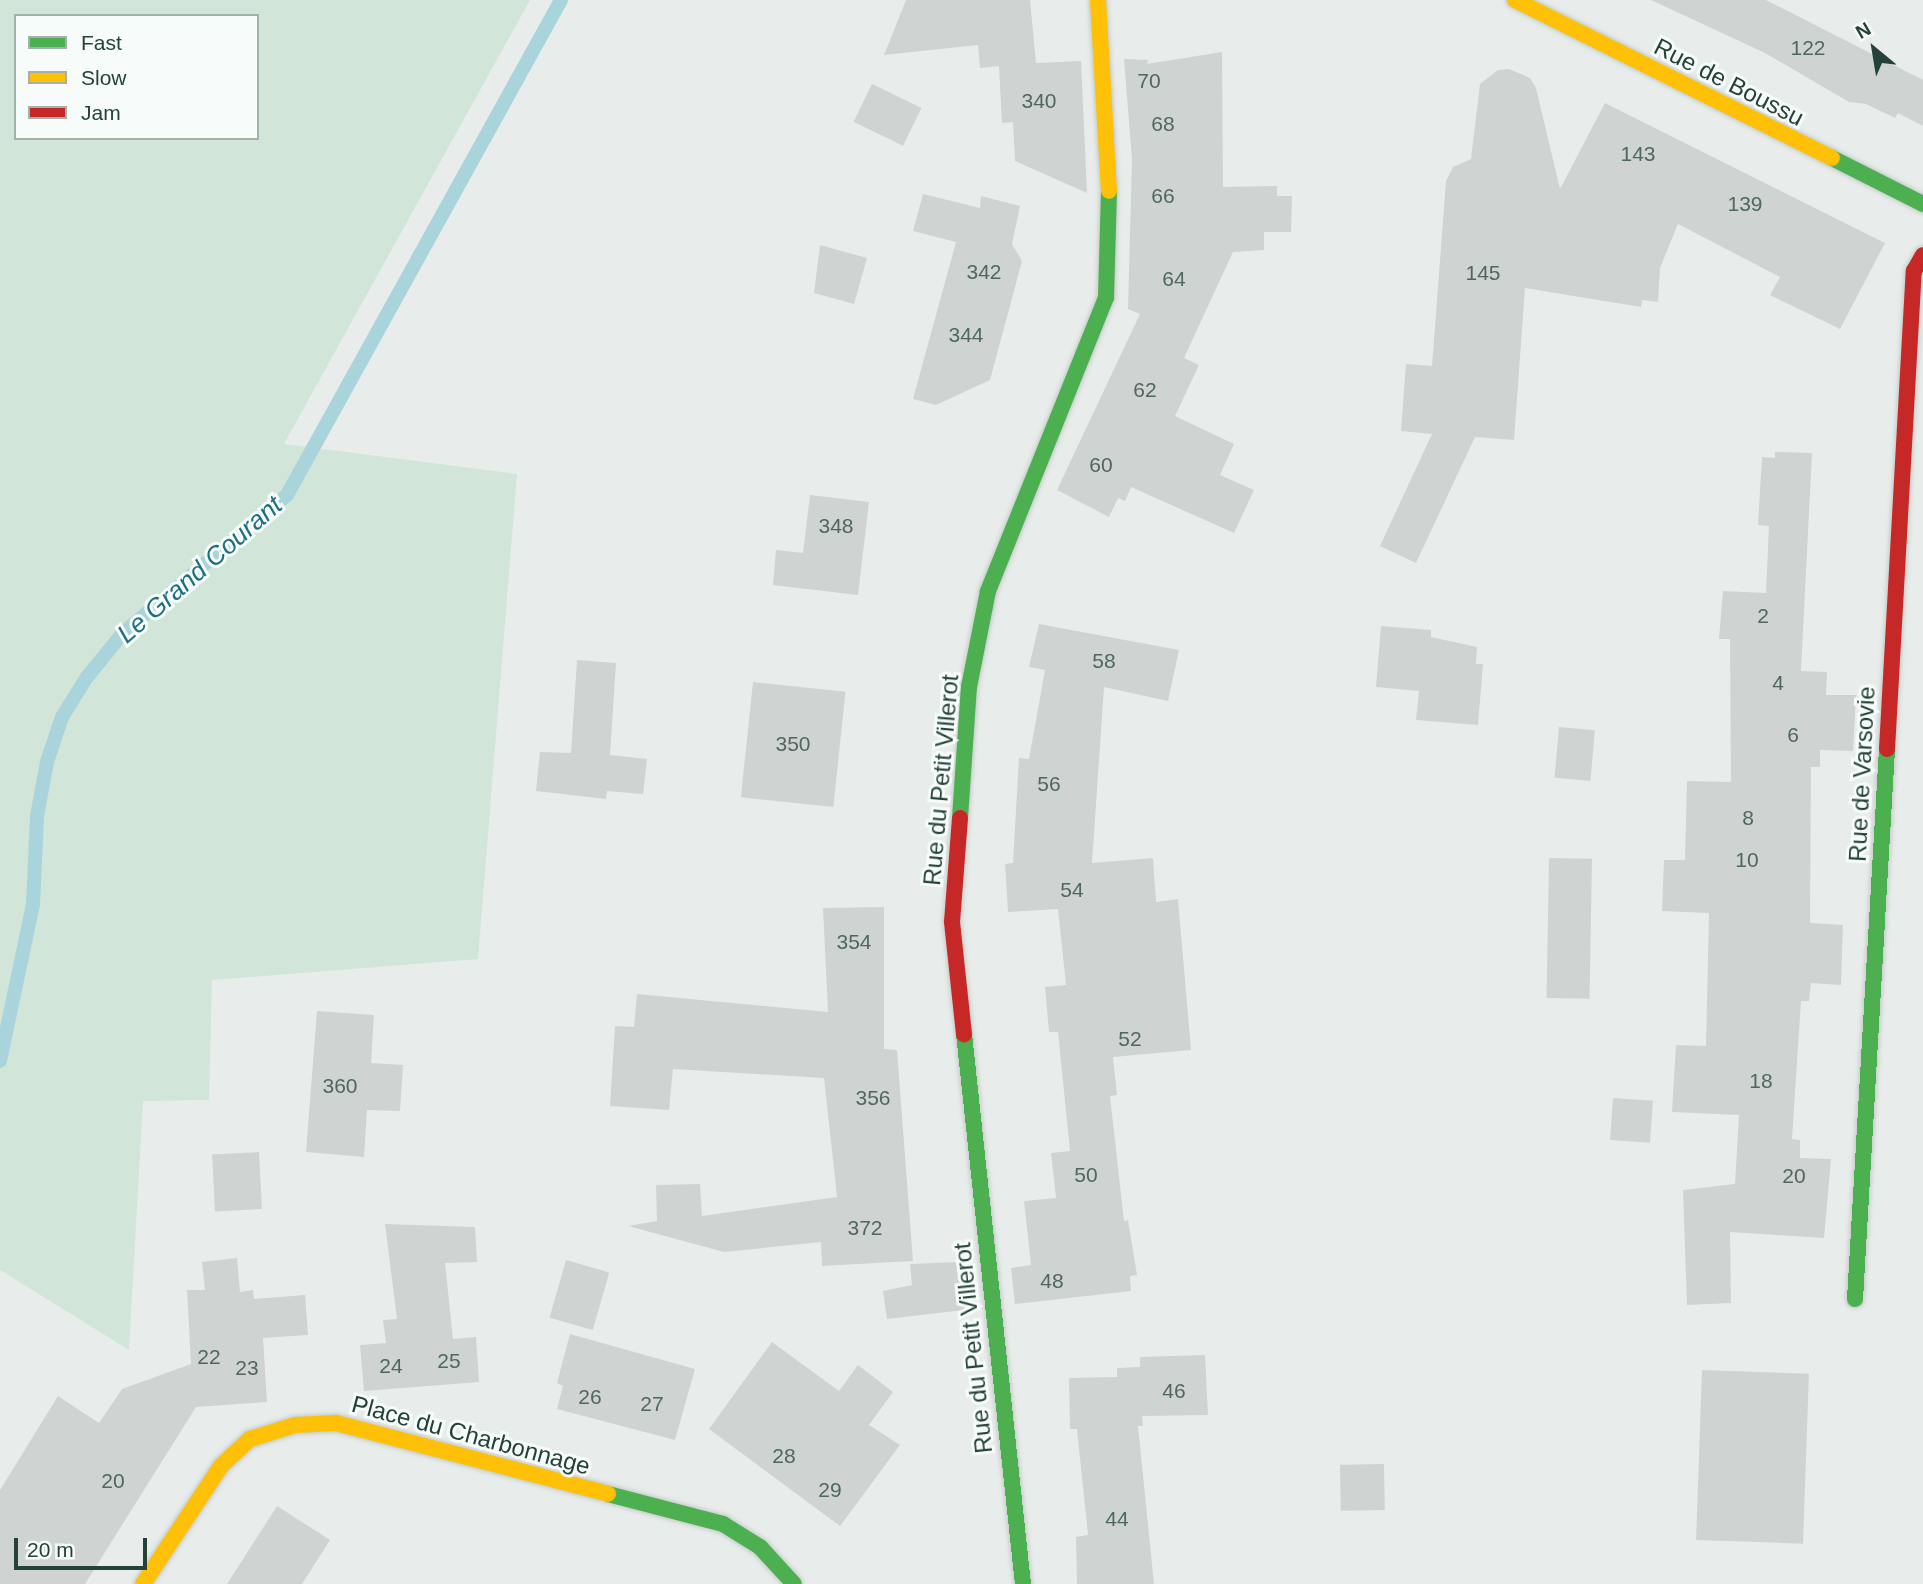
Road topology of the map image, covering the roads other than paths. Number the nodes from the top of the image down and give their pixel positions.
1 (1098, 0) edge
2 (1515, 0) edge
3 (1923, 204) edge
4 (1923, 255) edge
5 (1855, 1299) dead end
6 (143, 1584) edge
7 (794, 1584) edge
8 (1023, 1584) edge

1 - 8 street, Rue du Petit Villerot
2 - 3 street, Rue de Boussu
4 - 5 street, Rue de Varsovie
6 - 7 street, Place du Charbonnage

